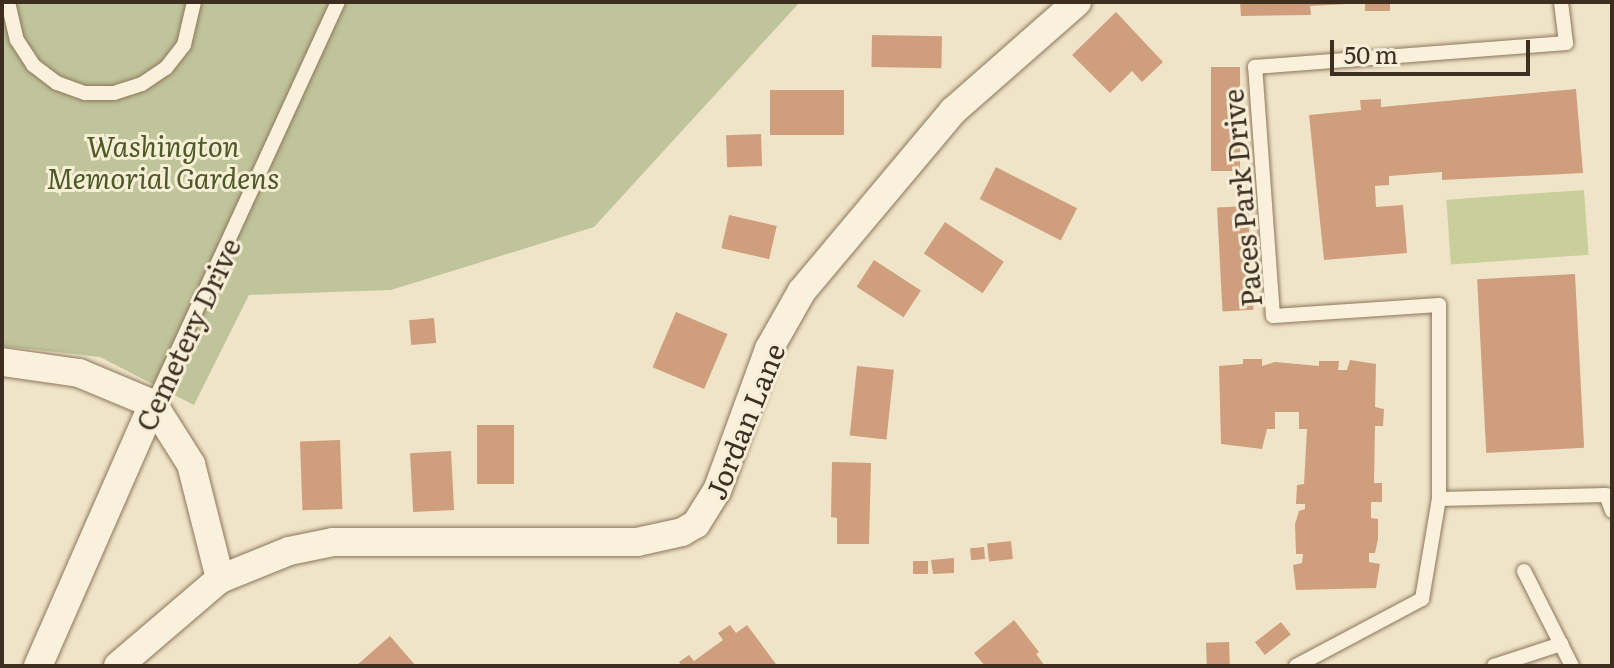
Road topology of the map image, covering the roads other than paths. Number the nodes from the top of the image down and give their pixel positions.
1 (8, 2) edge
2 (194, 2) edge
3 (338, 2) edge
4 (1077, 2) edge
5 (1561, 2) edge
6 (2, 362) edge
7 (153, 404) junction
8 (1439, 499) junction
9 (1612, 511) edge
10 (1524, 571) dead end
11 (220, 579) junction
12 (1561, 644) junction
13 (38, 666) edge
14 (118, 666) edge
15 (1296, 666) edge
16 (1494, 666) edge
17 (1572, 666) edge

1 - 2 lane
3 - 7 lane, Cemetery Drive
4 - 11 street, Jordan Lane
5 - 8 lane, Paces Park Drive
6 - 7 street
7 - 11 street
7 - 13 street, Cemetery Drive
8 - 9 lane
8 - 15 lane, Paces Park Drive
10 - 12 lane
11 - 14 street, Jordan Lane
12 - 16 lane
12 - 17 lane

